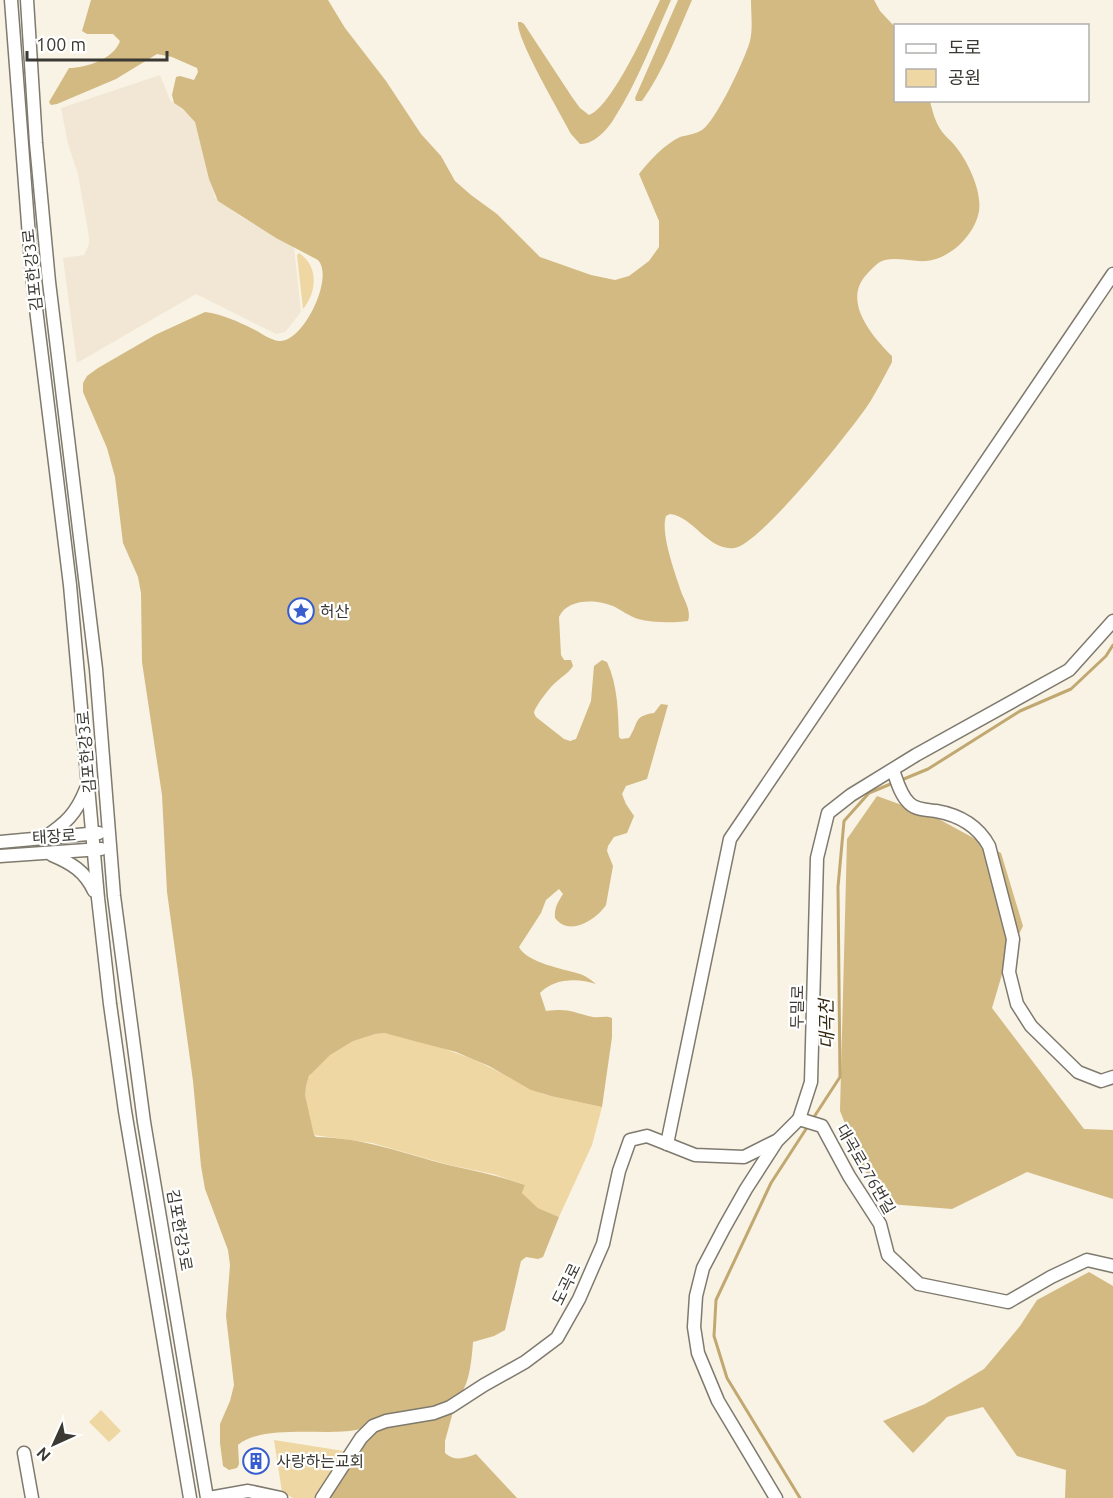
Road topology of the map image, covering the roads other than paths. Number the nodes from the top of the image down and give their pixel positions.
1 (11, 0) edge
2 (27, 0) edge
3 (1113, 274) edge
4 (1113, 621) edge
5 (896, 778) junction
6 (88, 785) junction
7 (109, 832) junction
8 (92, 834) junction
9 (43, 839) junction
10 (0, 842) edge
11 (110, 848) junction
12 (94, 850) junction
13 (48, 854) junction
14 (0, 856) edge
15 (98, 898) junction
16 (1113, 1077) edge
17 (806, 1122) junction
18 (777, 1141) junction
19 (667, 1144) junction
20 (1113, 1266) edge
21 (24, 1453) dead end
22 (32, 1498) edge
23 (190, 1498) edge
24 (208, 1498) edge
25 (281, 1498) edge
26 (322, 1498) edge
27 (776, 1498) edge

1 - 6 street, 김포한강3로
2 - 7 street, 김포한강3로
3 - 19 street
4 - 5 street, 두밀로
5 - 16 street
5 - 17 street, 두밀로
6 - 8 street, 김포한강3로
6 - 9 street
7 - 8 street
7 - 11 street, 김포한강3로
8 - 9 street
8 - 12 street, 김포한강3로
9 - 10 street
11 - 12 street, 태장로
11 - 24 street, 김포한강3로
12 - 13 street, 태장로
12 - 15 street, 김포한강3로
13 - 14 street, 태장로
13 - 15 street
15 - 23 street, 김포한강3로
17 - 18 street, 두밀로
17 - 20 street, 대곡로276번길
18 - 19 street
18 - 27 street, 두밀로
19 - 26 street, 도곡로
21 - 22 street
24 - 25 street

